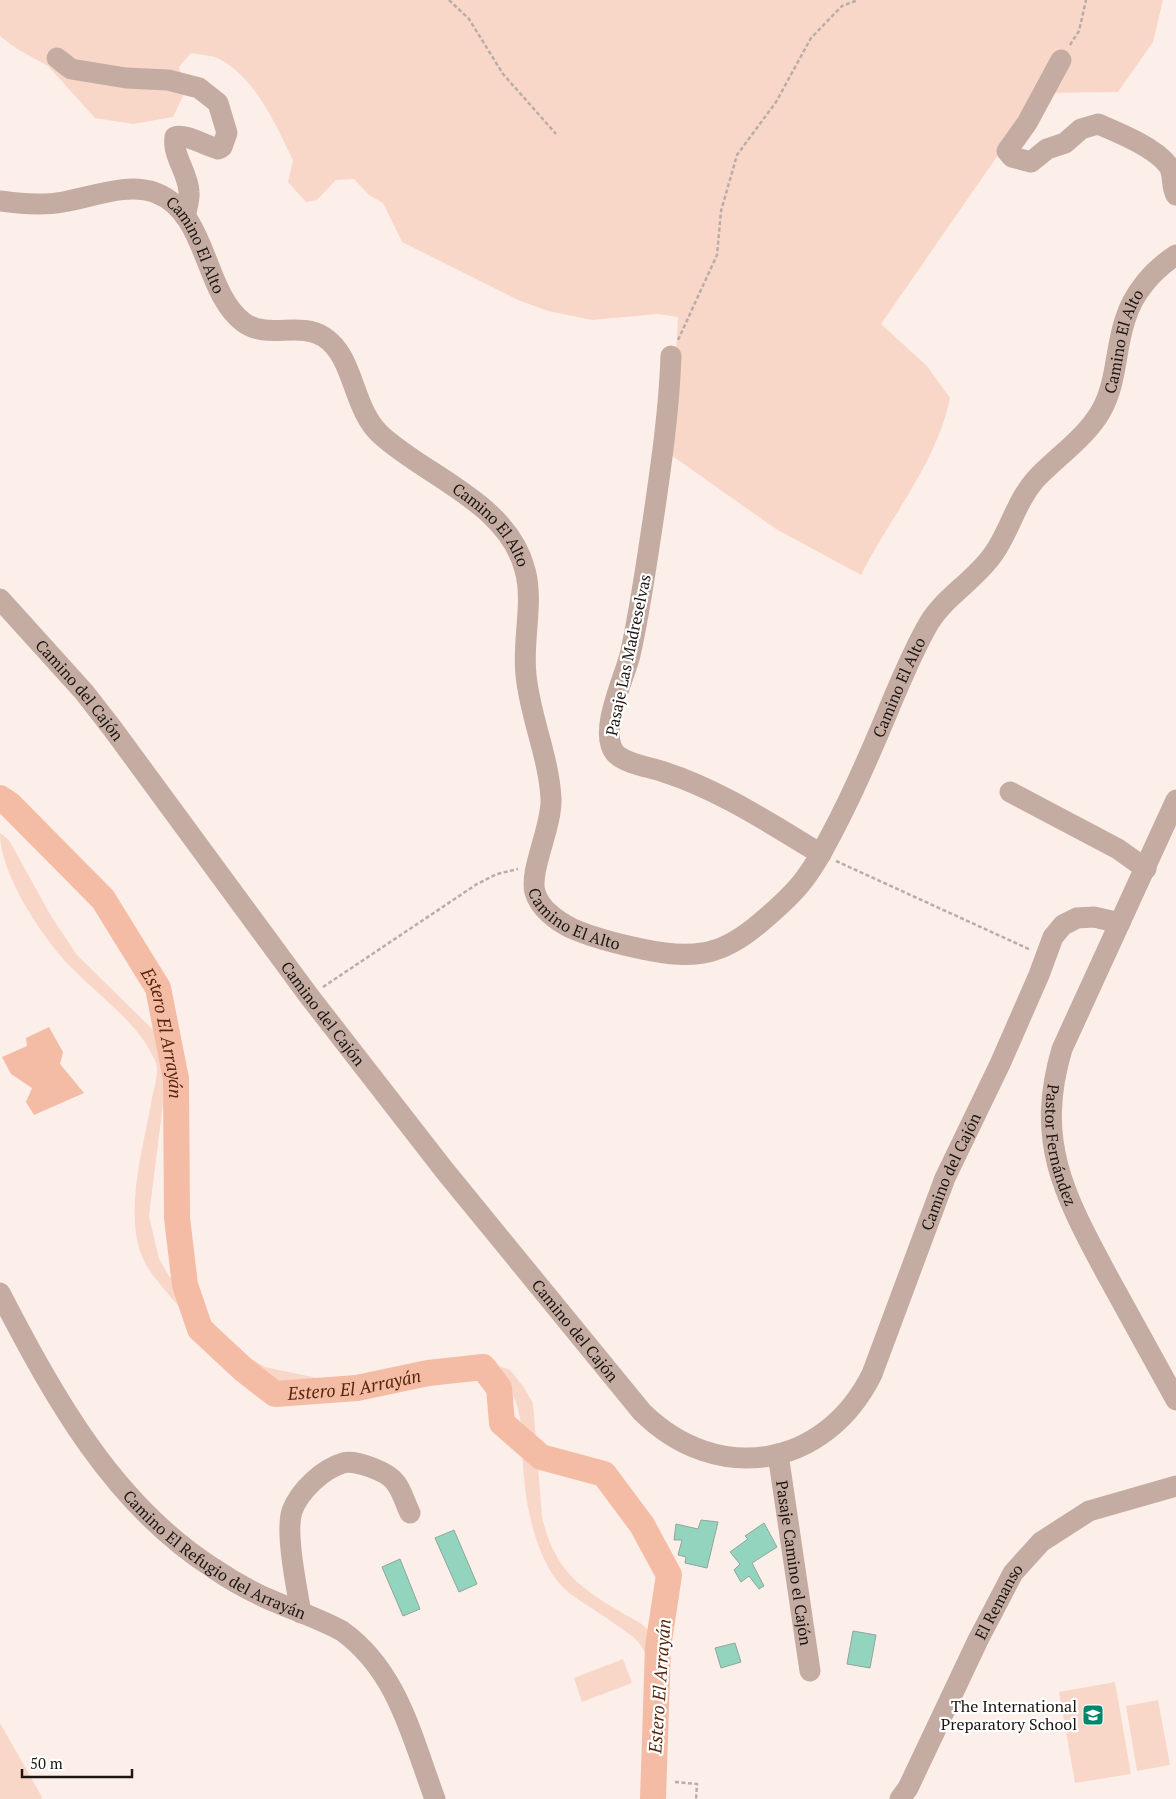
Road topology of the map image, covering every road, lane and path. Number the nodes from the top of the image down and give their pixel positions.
1 (449, 0) edge
2 (858, 0) edge
3 (1086, 0) edge
4 (57, 58) dead end
5 (1061, 60) joint
6 (556, 134) dead end
7 (1176, 195) edge
8 (0, 201) edge
9 (185, 216) junction
10 (1176, 255) edge
11 (671, 356) joint
12 (0, 599) edge
13 (1010, 792) dead end
14 (1176, 800) edge
15 (821, 854) junction
16 (536, 868) junction
17 (1146, 869) junction
18 (1120, 923) junction
19 (1046, 957) junction
20 (309, 996) junction
21 (0, 1293) edge
22 (1176, 1400) edge
23 (778, 1454) junction
24 (1176, 1486) edge
25 (410, 1513) dead end
26 (301, 1613) junction
27 (810, 1671) dead end
28 (675, 1782) dead end
29 (435, 1799) edge
30 (696, 1799) edge
31 (900, 1799) edge

1 - 6 path
2 - 11 path
3 - 5 path
4 - 9 street
5 - 7 street
8 - 9 street, Camino El Alto
9 - 16 street, Camino El Alto
10 - 15 street, Camino El Alto
11 - 15 street, Pasaje Las Madreselvas
12 - 20 street, Camino del Cajón
13 - 17 street
14 - 17 street, Pastor Fernández
15 - 16 street, Camino El Alto
15 - 19 path
16 - 20 path
17 - 18 street, Pastor Fernández
18 - 19 street, Camino del Cajón
18 - 22 street, Pastor Fernández
19 - 23 street, Camino del Cajón
20 - 23 street, Camino del Cajón
21 - 26 street, Camino El Refugio del Arrayán
23 - 27 street, Pasaje Camino el Cajón
24 - 31 street, El Remanso
25 - 26 street
26 - 29 street, Camino El Refugio del Arrayán
28 - 30 path

